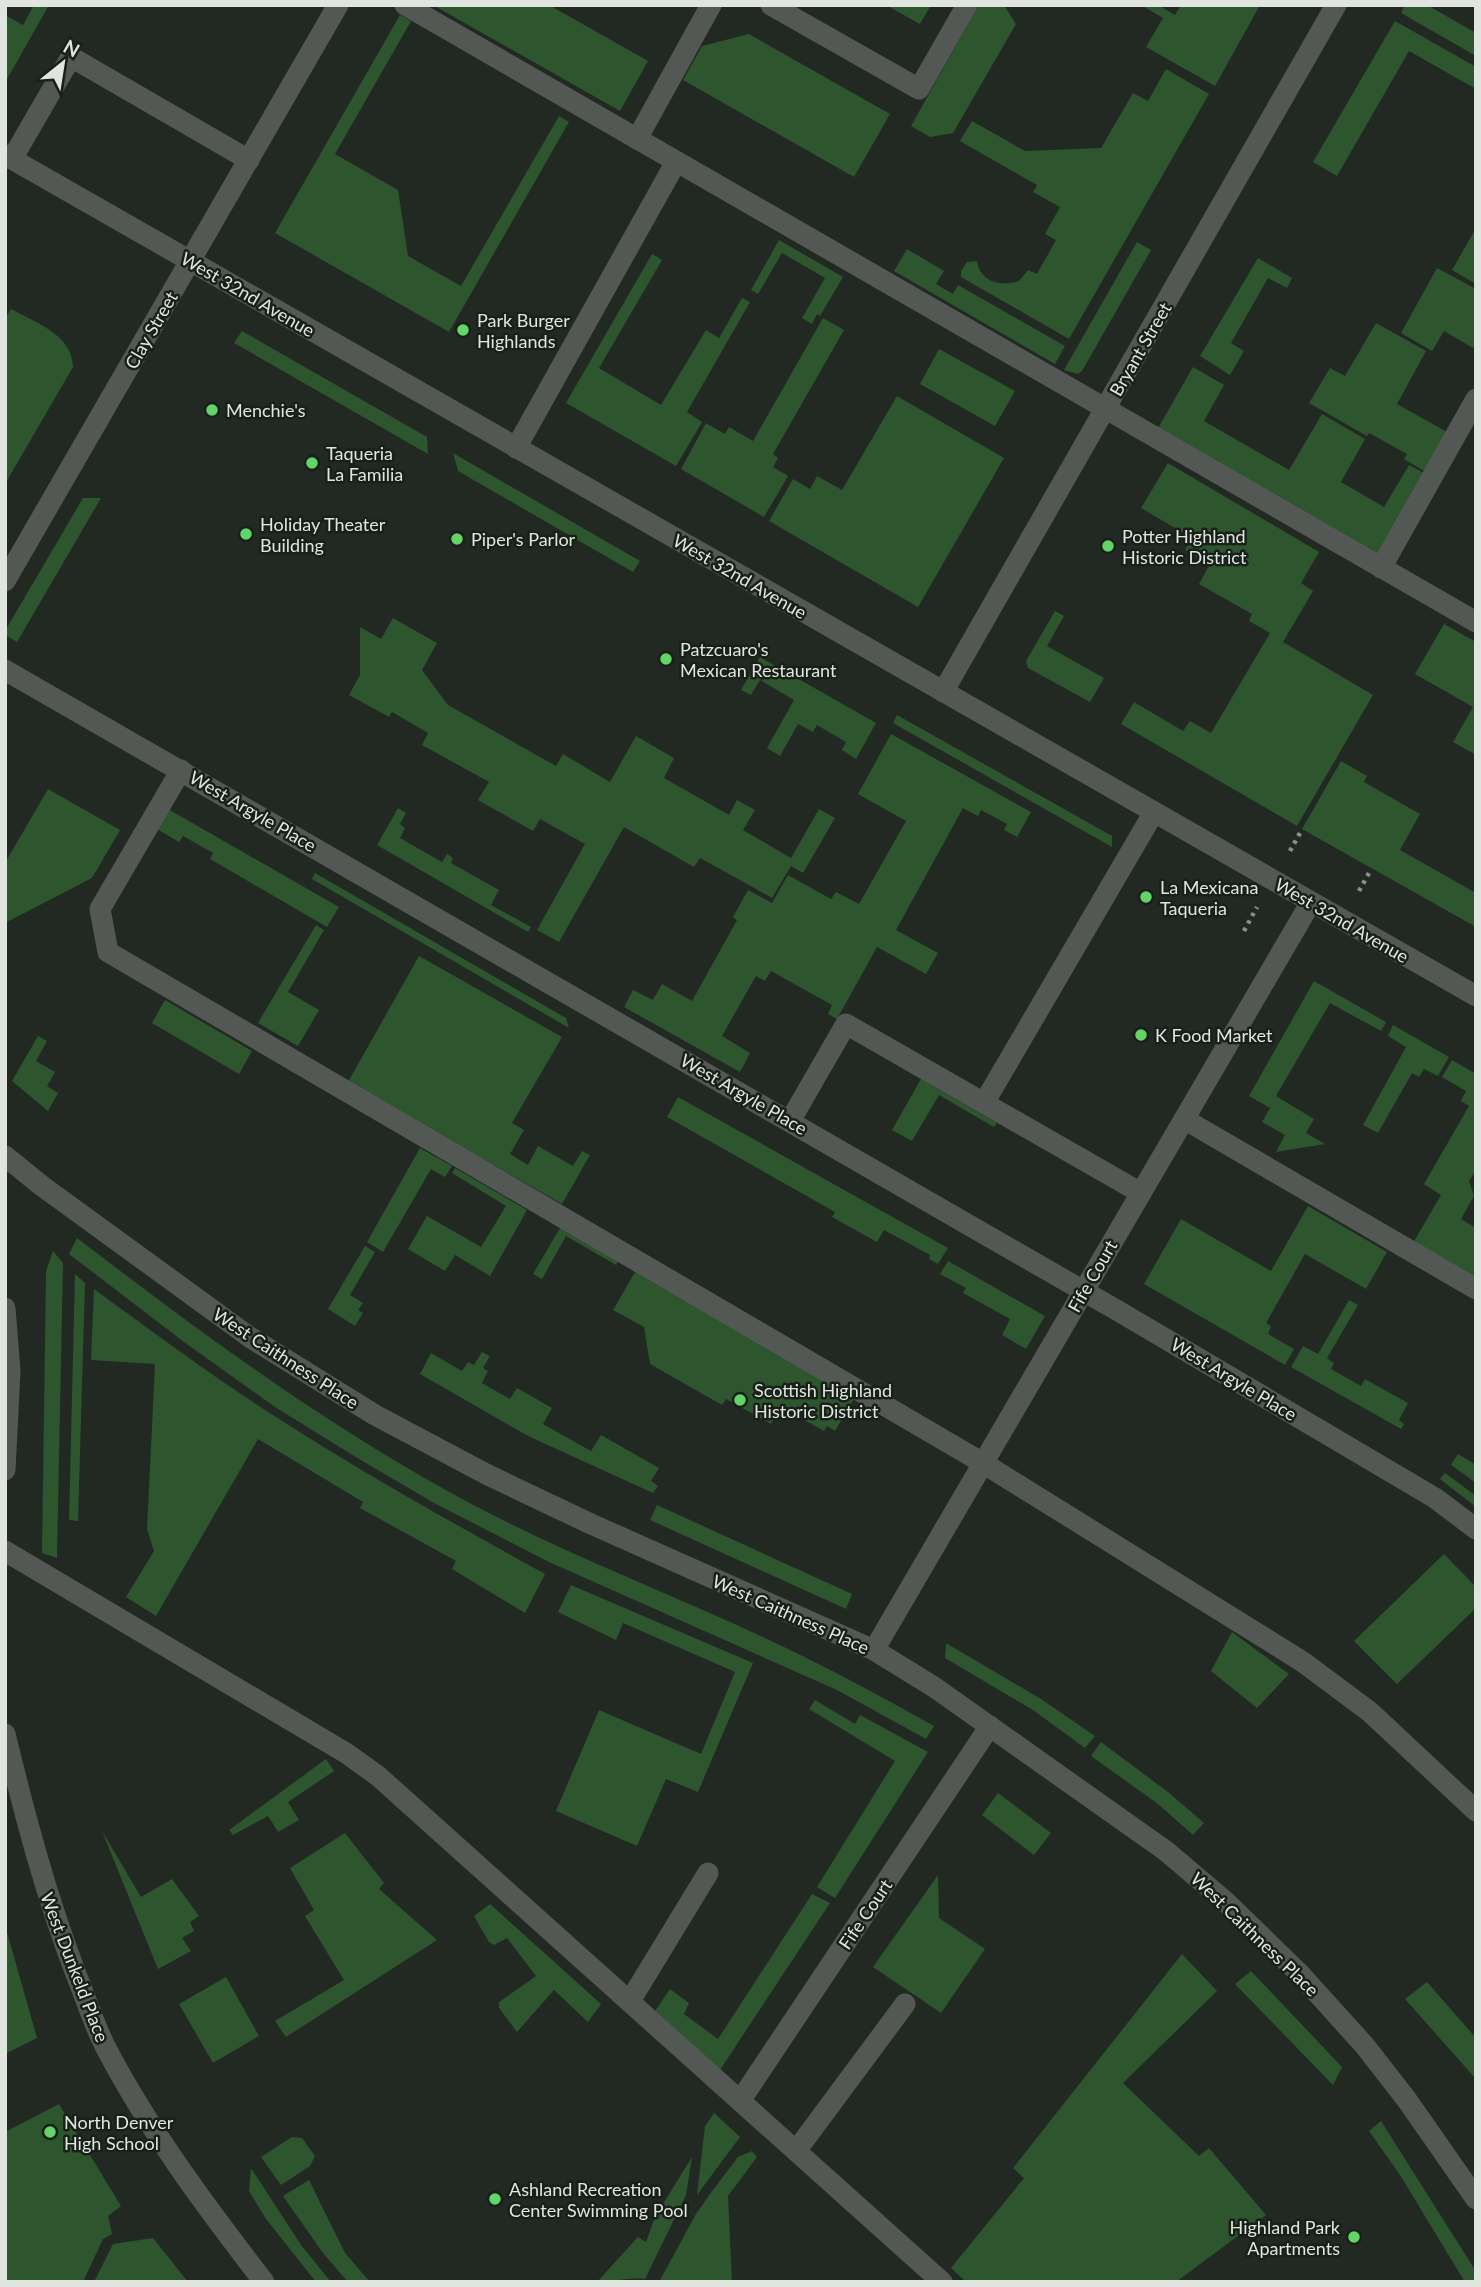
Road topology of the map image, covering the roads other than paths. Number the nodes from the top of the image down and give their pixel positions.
1 (338, 5) edge
2 (405, 5) edge
3 (711, 5) edge
4 (771, 5) edge
5 (967, 5) edge
6 (1336, 5) edge
7 (637, 139) junction
8 (9, 157) edge
9 (249, 160) junction
10 (676, 162) junction
11 (191, 261) junction
12 (1476, 399) edge
13 (1106, 409) junction
14 (516, 448) junction
15 (1381, 568) junction
16 (5, 582) edge
17 (1476, 622) edge
18 (5, 670) edge
19 (943, 692) junction
20 (181, 770) junction
21 (1154, 813) junction
22 (1311, 902) junction
23 (1476, 996) edge
24 (984, 1103) junction
25 (1184, 1119) junction
26 (790, 1121) junction
27 (5, 1156) edge
28 (1141, 1193) junction
29 (1476, 1289) edge
30 (1084, 1291) junction
31 (5, 1308) edge
32 (983, 1463) junction
33 (5, 1470) edge
34 (1476, 1529) edge
35 (5, 1550) edge
36 (874, 1650) junction
37 (990, 1726) junction
38 (5, 1734) edge
39 (1476, 1811) edge
40 (708, 1873) dead end
41 (630, 2001) junction
42 (905, 2004) dead end
43 (740, 2101) junction
44 (796, 2151) junction
45 (1476, 2199) edge
46 (264, 2282) edge
47 (942, 2282) edge

1 - 9 street, Clay Street
2 - 7 street
3 - 7 street
4 - 5 street
6 - 13 street, Bryant Street
7 - 10 street
8 - 9 street
8 - 11 street, West 32nd Avenue
9 - 11 street, Clay Street
10 - 13 street
10 - 14 street
11 - 14 street, West 32nd Avenue
11 - 16 street, Clay Street
12 - 15 street
13 - 15 street
13 - 19 street, Bryant Street
14 - 19 street, West 32nd Avenue
15 - 17 street
18 - 20 street, West Argyle Place
19 - 21 street, West 32nd Avenue
20 - 26 street, West Argyle Place
20 - 32 street
21 - 22 street, West 32nd Avenue
21 - 24 street
22 - 23 street, West 32nd Avenue
22 - 25 street, Fife Court
24 - 26 street
24 - 28 street
25 - 28 street, Fife Court
25 - 29 street
26 - 30 street, West Argyle Place
27 - 36 street, West Caithness Place
28 - 30 street, Fife Court
30 - 32 street, Fife Court
30 - 34 street, West Argyle Place
31 - 33 street
32 - 36 street, Fife Court
32 - 39 street
35 - 41 street
36 - 37 street, West Caithness Place
37 - 43 street, Fife Court
37 - 45 street, West Caithness Place
38 - 46 street, West Dunkeld Place
40 - 41 street
41 - 43 street
42 - 44 street
43 - 44 street
44 - 47 street

